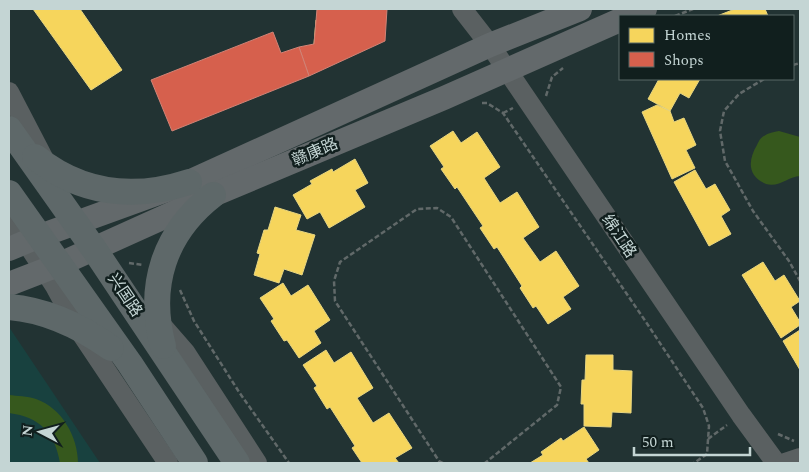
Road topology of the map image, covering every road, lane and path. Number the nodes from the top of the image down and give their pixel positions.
1 (462, 9) edge
2 (580, 9) edge
3 (645, 9) edge
4 (693, 9) edge
5 (630, 15) edge
6 (678, 15) edge
7 (619, 20) edge
8 (490, 45) junction
9 (563, 67) dead end
10 (506, 69) junction
11 (762, 80) edge
12 (9, 92) edge
13 (545, 101) dead end
14 (478, 102) dead end
15 (9, 129) edge
16 (48, 167) junction
17 (190, 182) junction
18 (9, 194) edge
19 (213, 195) junction
20 (9, 216) edge
21 (78, 222) junction
22 (25, 242) edge
23 (97, 248) junction
24 (52, 267) junction
25 (800, 281) edge
26 (9, 284) edge
27 (180, 287) dead end
28 (9, 306) edge
29 (158, 320) junction
30 (77, 327) junction
31 (130, 364) junction
32 (171, 365) junction
33 (777, 434) dead end
34 (800, 441) edge
35 (800, 458) edge
36 (168, 463) edge
37 (195, 463) edge
38 (237, 463) edge
39 (257, 463) edge
40 (289, 463) edge
41 (443, 463) edge
42 (485, 463) edge
43 (694, 463) edge
44 (776, 463) edge
45 (784, 463) edge

1 - 8 street, 绵江路
2 - 8 main road, 赣康路
3 - 5 main road
4 - 6 path
7 - 10 main road, 赣康路
8 - 10 street, 绵江路
8 - 17 main road, 赣康路
9 - 13 path
10 - 19 main road, 赣康路
10 - 44 street, 绵江路
11 - 25 path
12 - 16 street
14 - 43 path
15 - 16 main road
15 - 21 main road, 兴国路
16 - 17 main road
16 - 21 street
17 - 21 main road, 赣康路
18 - 22 main road
19 - 23 main road, 赣康路
19 - 29 main road
20 - 22 street
21 - 22 main road, 赣康路
21 - 23 main road, 兴国路
22 - 24 main road
23 - 24 main road, 赣康路
23 - 29 street
23 - 32 main road, 兴国路
24 - 26 main road, 赣康路
24 - 30 street
24 - 31 main road
27 - 40 path
28 - 30 main road
29 - 32 main road
29 - 39 street
30 - 31 main road
30 - 36 street
31 - 37 main road
32 - 38 main road, 兴国路
33 - 34 path
35 - 45 street
41 - 42 path

